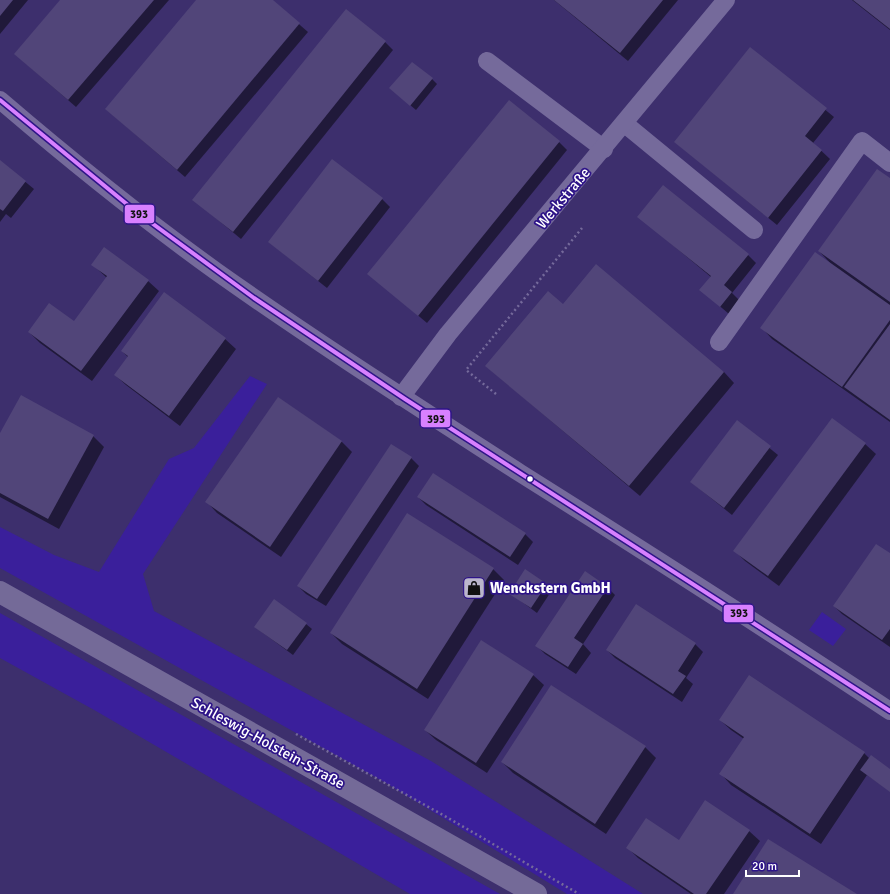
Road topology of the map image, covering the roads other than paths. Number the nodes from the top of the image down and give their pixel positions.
1 (726, 0) edge
2 (487, 61) dead end
3 (0, 100) edge
4 (625, 124) junction
5 (604, 149) junction
6 (890, 163) edge
7 (754, 230) dead end
8 (719, 342) dead end
9 (402, 397) junction
10 (0, 592) edge
11 (890, 711) edge
12 (536, 894) edge

1 - 4 street, Werkstraße
2 - 5 street
3 - 9 street
4 - 5 street, Werkstraße
4 - 7 street
5 - 9 street, Werkstraße
6 - 8 street
9 - 11 street
10 - 12 main road, Schleswig-Holstein-Straße

